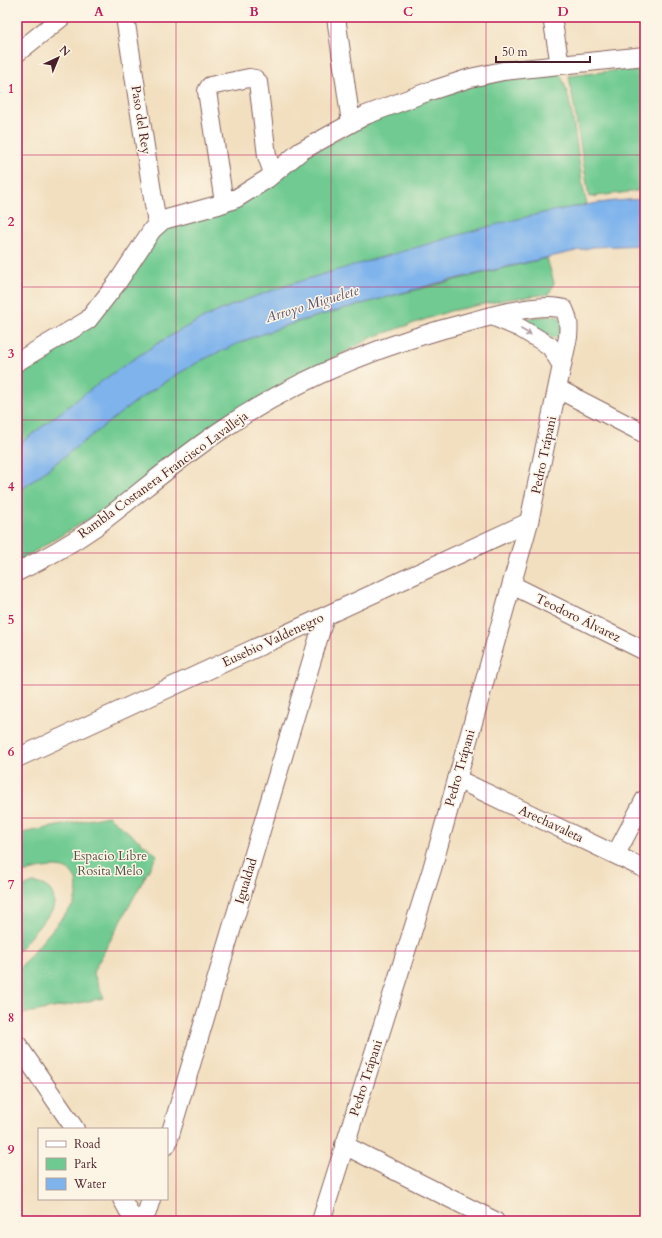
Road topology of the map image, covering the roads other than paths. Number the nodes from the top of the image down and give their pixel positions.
1 (62, 17) edge
2 (126, 17) edge
3 (336, 17) edge
4 (552, 17) edge
5 (17, 53) edge
6 (645, 56) edge
7 (560, 65) junction
8 (351, 123) junction
9 (273, 173) junction
10 (224, 203) junction
11 (157, 224) junction
12 (564, 309) joint
13 (491, 316) junction
14 (17, 362) edge
15 (561, 364) junction
16 (558, 389) junction
17 (645, 434) edge
18 (529, 522) junction
19 (17, 572) edge
20 (512, 585) junction
21 (325, 616) junction
22 (645, 651) edge
23 (17, 758) edge
24 (457, 779) junction
25 (645, 799) edge
26 (616, 854) junction
27 (645, 869) edge
28 (17, 1044) edge
29 (74, 1128) edge
30 (168, 1142) edge
31 (344, 1144) junction
32 (123, 1200) edge
33 (151, 1200) edge
34 (134, 1221) edge
35 (141, 1221) edge
36 (321, 1221) edge
37 (495, 1221) edge

1 - 5 street
2 - 11 street, Paso del Rey
3 - 8 street
4 - 7 street
6 - 7 street
7 - 8 street
8 - 9 street
9 - 10 street
9 - 10 street
10 - 11 street
11 - 14 street
12 - 13 street, Rambla Costanera Francisco Lavalleja
12 - 15 street, Pedro Trápani
13 -> 15 street
13 - 19 street, Rambla Costanera Francisco Lavalleja
15 - 16 street, Pedro Trápani
16 - 17 street
16 - 18 street, Pedro Trápani
18 - 20 street, Pedro Trápani
18 - 21 street, Eusebio Valdenegro
20 - 22 street, Teodoro Álvarez
20 - 24 street, Pedro Trápani
21 - 23 street, Eusebio Valdenegro
21 - 30 street, Igualdad
24 - 26 street, Arechavaleta
24 - 31 street, Pedro Trápani
25 - 26 street
26 - 27 street, Arechavaleta
28 - 29 street
31 - 36 street, Pedro Trápani
31 - 37 street
32 - 34 street
33 - 35 street

